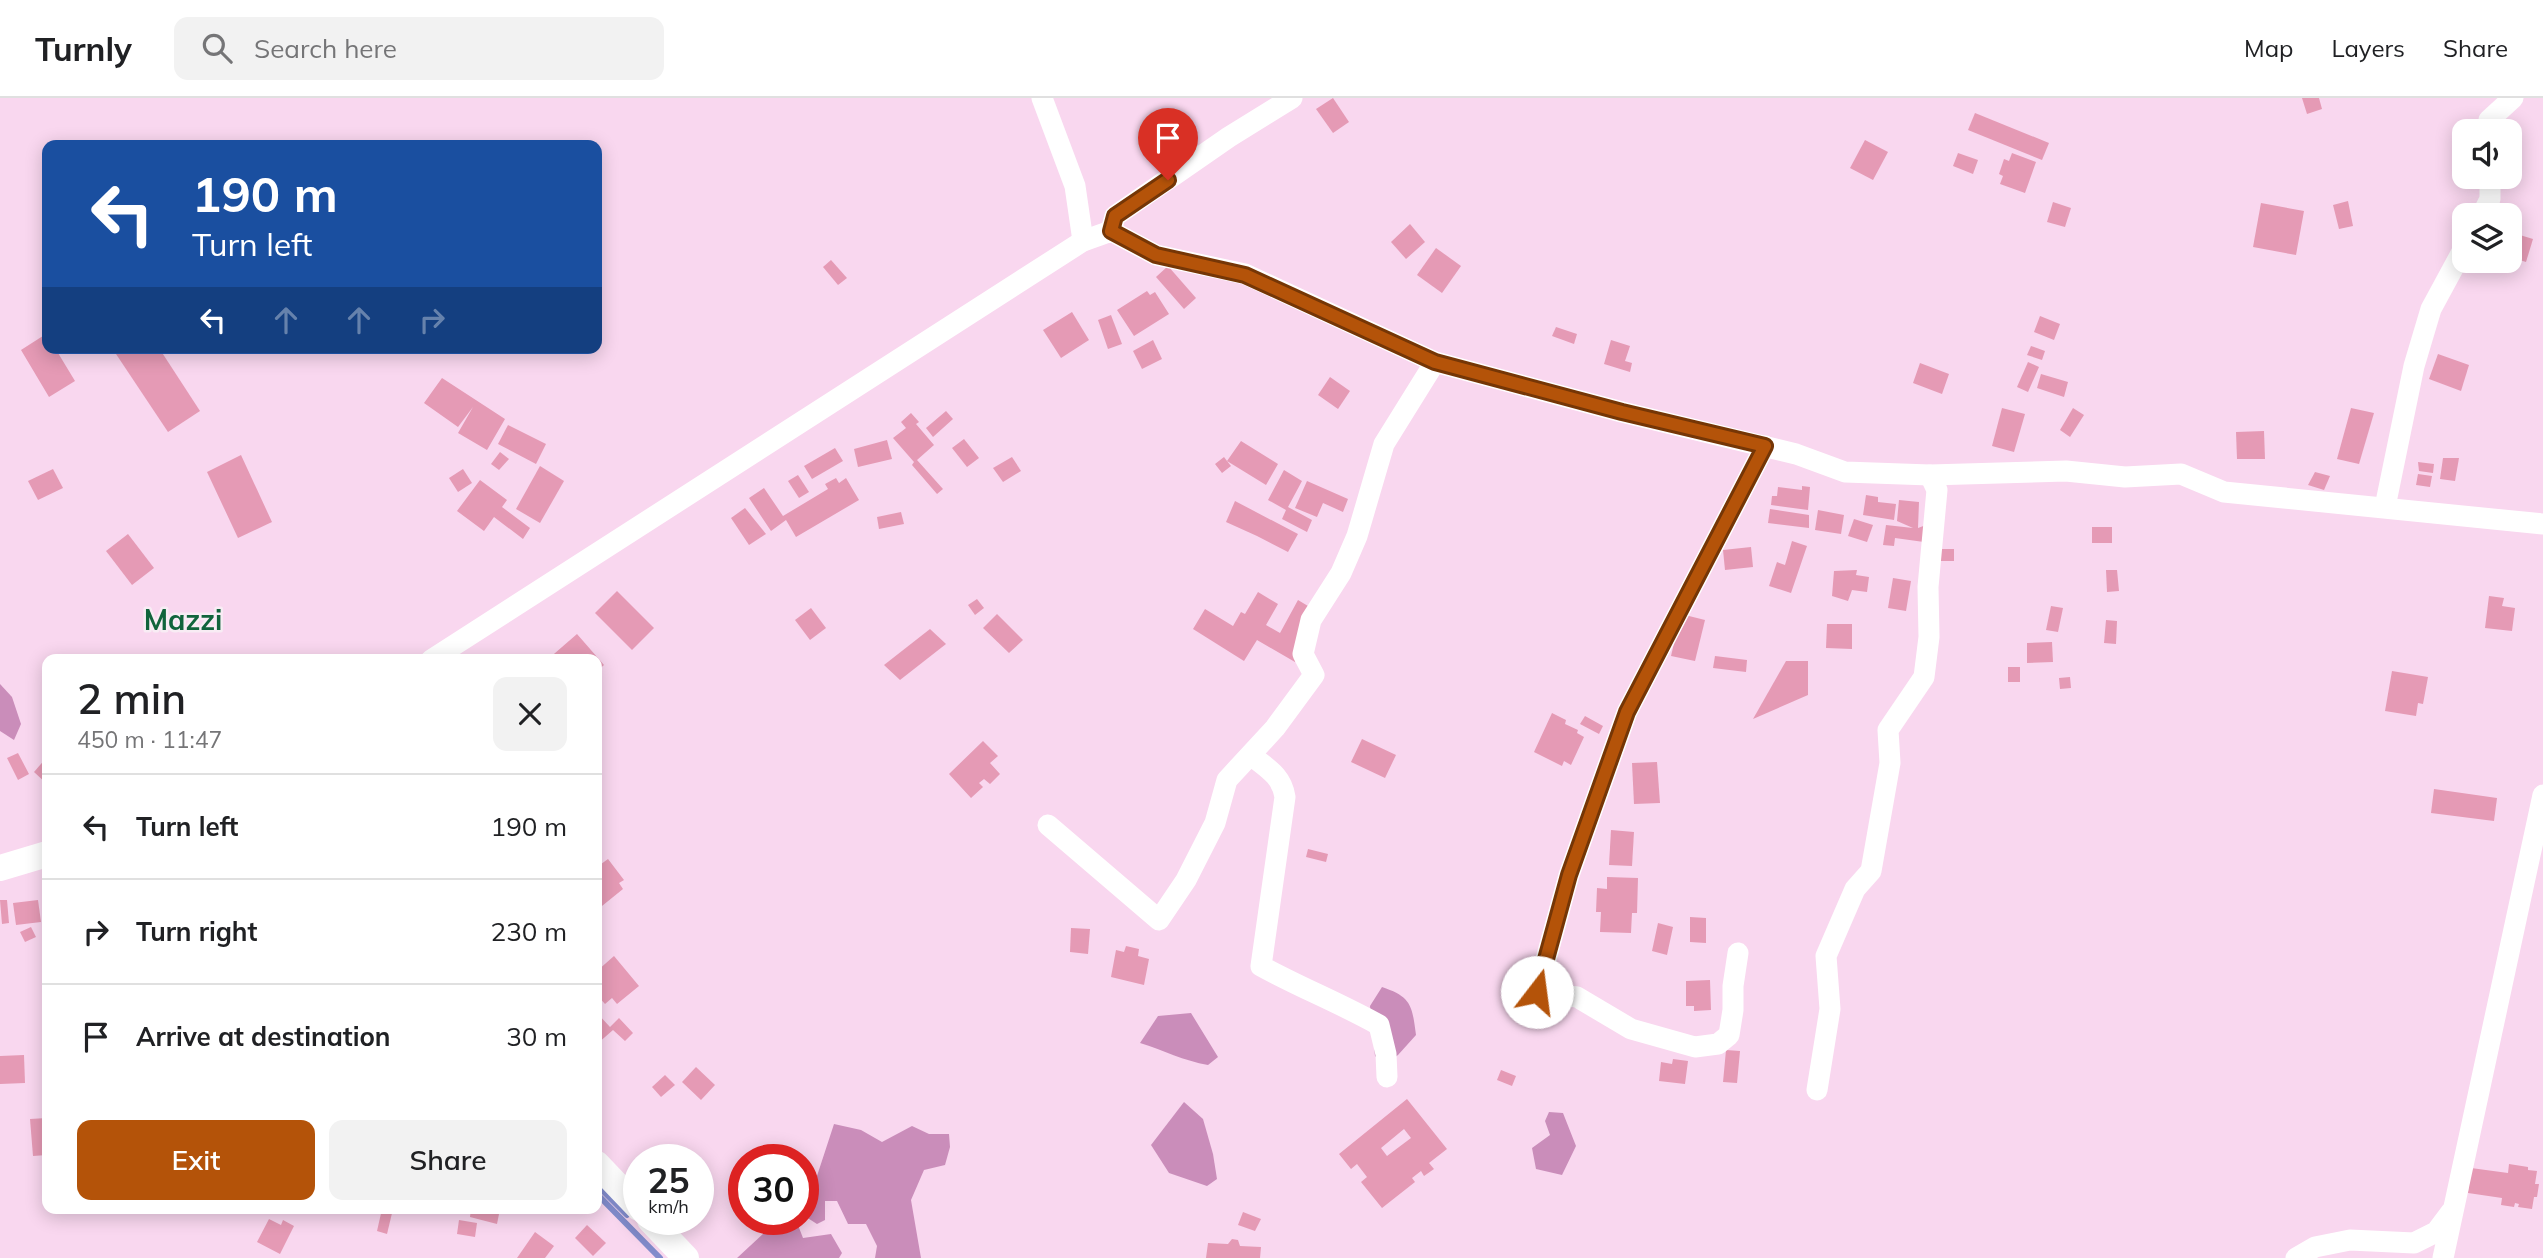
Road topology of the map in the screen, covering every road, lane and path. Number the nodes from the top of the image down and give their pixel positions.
1 (1042, 98) edge
2 (1292, 98) edge
3 (2485, 98) edge
4 (2491, 98) edge
5 (2513, 98) edge
6 (2489, 119) edge
7 (1111, 231) junction
8 (1083, 240) junction
9 (2452, 270) edge
10 (1435, 362) junction
11 (1765, 446) junction
12 (1930, 475) junction
13 (2385, 507) junction
14 (2543, 524) edge
15 (440, 654) edge
16 (1252, 756) junction
17 (2543, 795) edge
18 (1048, 825) dead end
19 (42, 855) edge
20 (0, 868) edge
21 (1738, 953) dead end
22 (1387, 1077) dead end
23 (1817, 1090) dead end
24 (602, 1169) edge
25 (623, 1191) edge
26 (2454, 1208) junction
27 (664, 1235) edge
28 (686, 1258) edge
29 (2296, 1258) edge
30 (2443, 1258) edge

1 - 8 street
2 - 7 street
3 - 4 street
5 - 6 street
7 - 8 street
7 - 10 street
8 - 15 street
9 - 13 street
10 - 11 street
10 - 16 street
11 - 12 street
11 - 21 street
12 - 13 street
12 - 23 street
13 - 14 street
16 - 18 street
16 - 22 street
17 - 26 street
19 - 20 street
24 - 25 street
26 - 29 street
26 - 30 street
27 - 28 street

